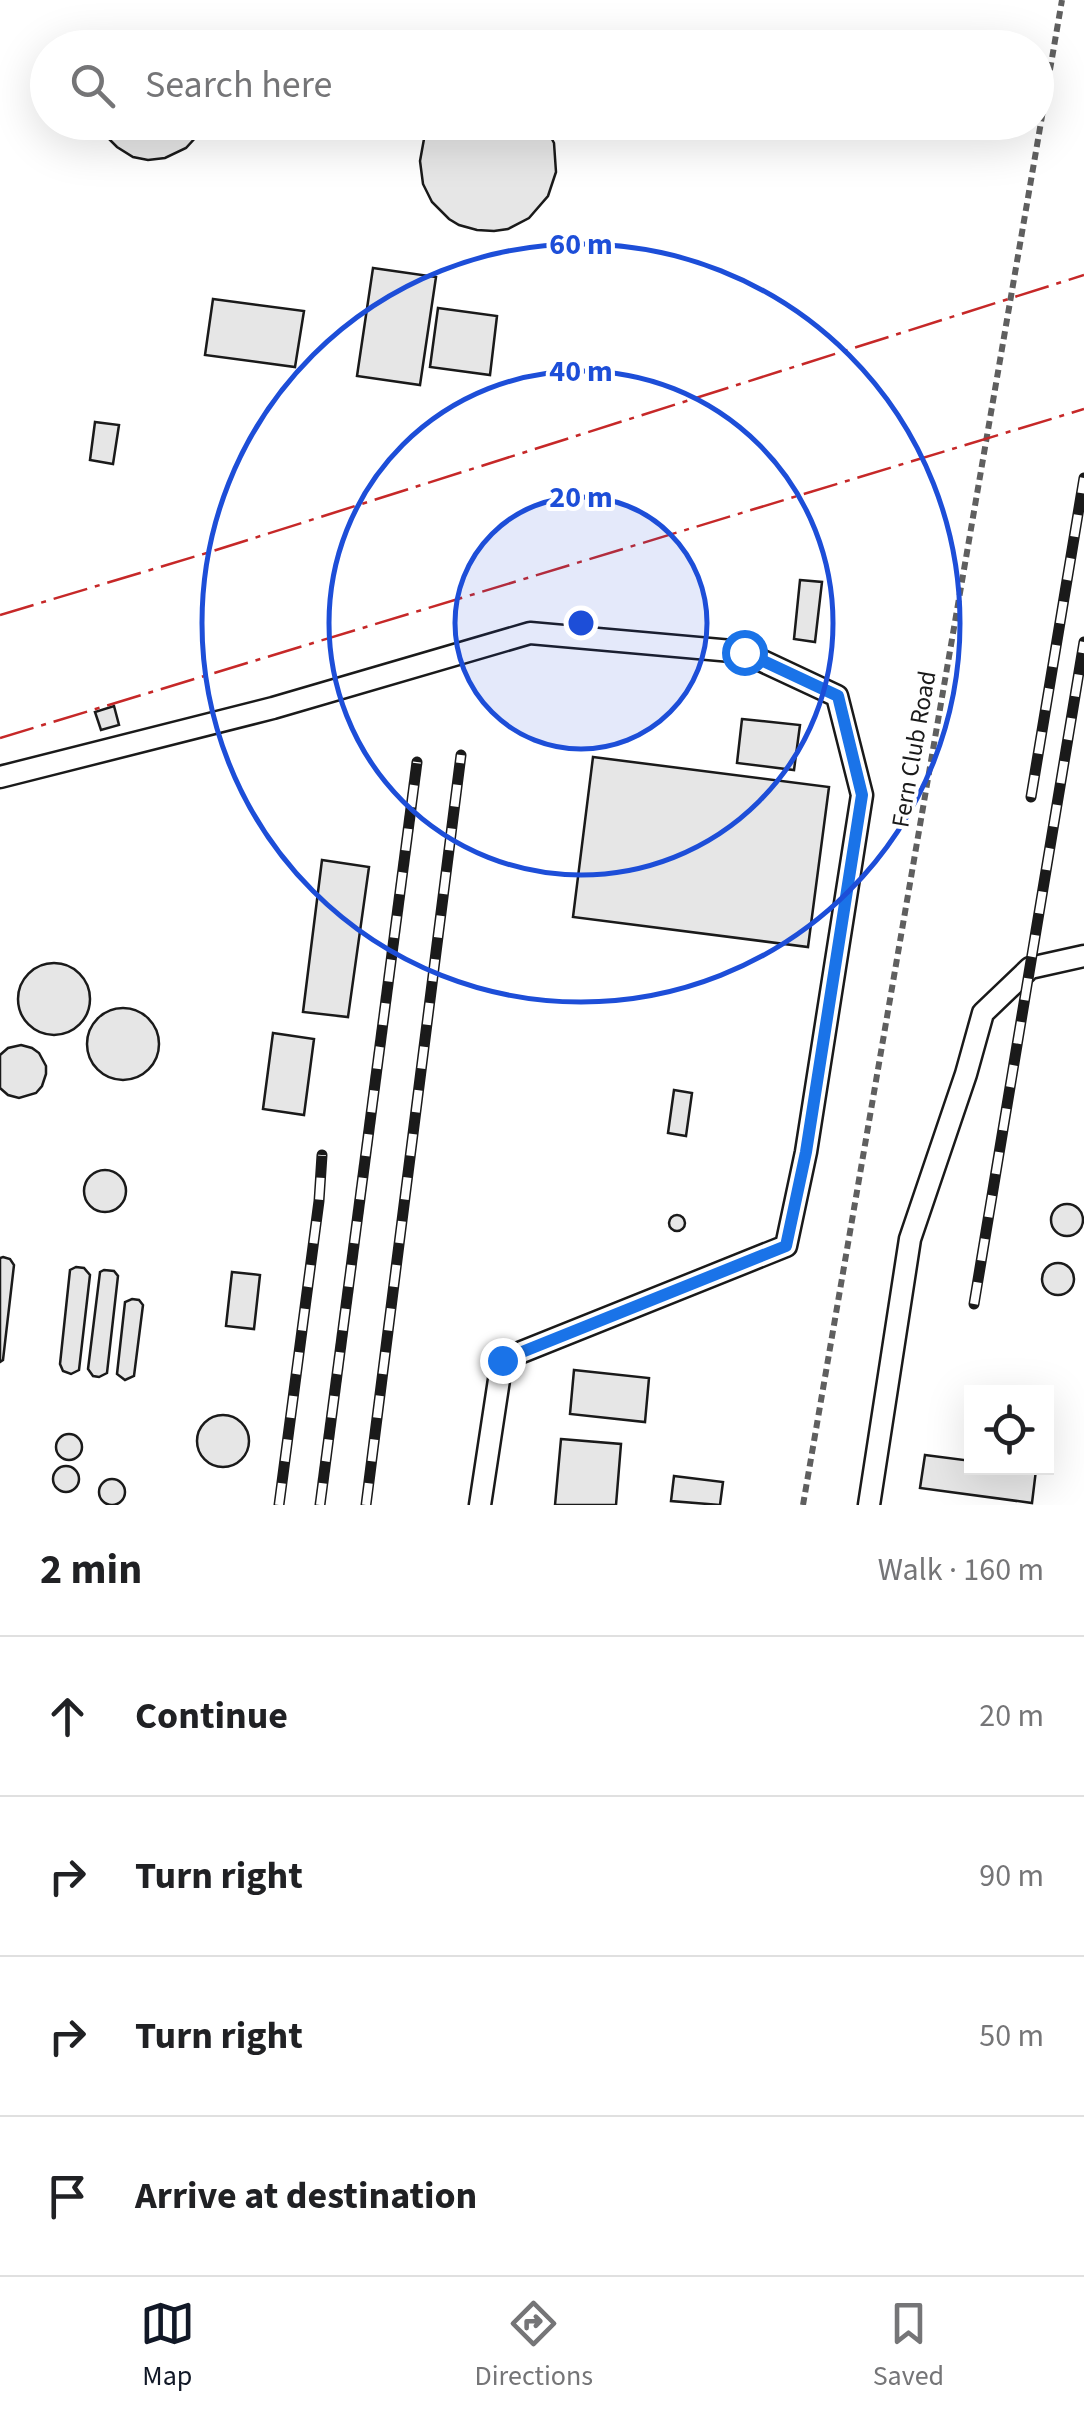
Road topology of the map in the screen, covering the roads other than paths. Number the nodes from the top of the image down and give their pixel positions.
1 (0, 777) edge
2 (1084, 956) edge
3 (480, 1505) edge
4 (869, 1505) edge

1 - 3 lane
2 - 4 lane

